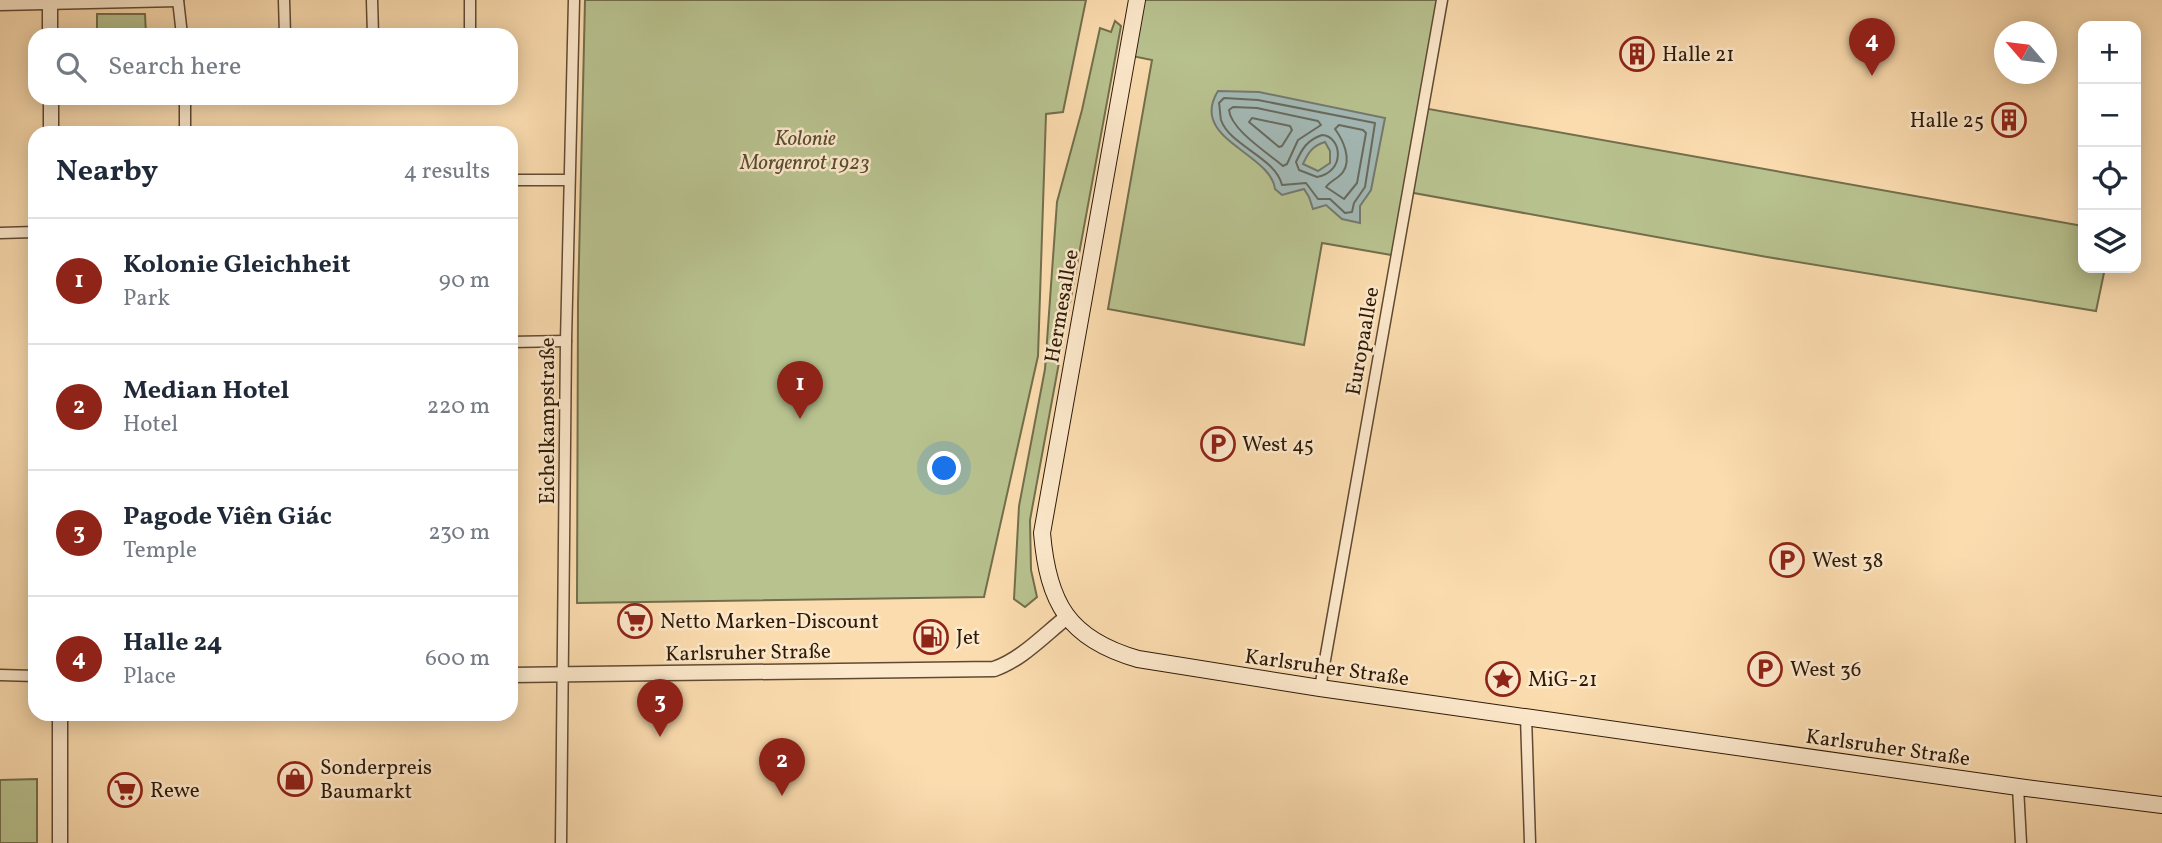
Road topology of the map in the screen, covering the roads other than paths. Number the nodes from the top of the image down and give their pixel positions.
1 (284, 0) edge
2 (372, 0) edge
3 (470, 0) edge
4 (574, 0) edge
5 (1137, 0) edge
6 (1442, 0) edge
7 (178, 1) edge
8 (50, 2) edge
9 (0, 5) edge
10 (50, 28) edge
11 (181, 28) edge
12 (285, 28) edge
13 (373, 28) edge
14 (470, 28) edge
15 (51, 105) edge
16 (185, 105) edge
17 (51, 126) edge
18 (186, 126) edge
19 (518, 180) edge
20 (569, 180) junction
21 (28, 232) edge
22 (0, 233) edge
23 (566, 341) junction
24 (518, 342) edge
25 (1067, 617) junction
26 (0, 675) edge
27 (518, 675) edge
28 (564, 675) junction
29 (28, 676) edge
30 (1320, 688) junction
31 (1526, 716) junction
32 (60, 721) edge
33 (2018, 787) junction
34 (2162, 805) edge
35 (60, 843) edge
36 (561, 843) edge
37 (1531, 843) edge
38 (2021, 843) edge

1 - 12 street
2 - 13 street
3 - 14 street
4 - 20 street, Eichelkampstraße
5 - 25 main road, Hermesallee
6 - 30 street, Europaallee
7 - 8 street
7 - 11 street
8 - 9 street
8 - 10 street
15 - 17 street
16 - 18 street
19 - 20 street
20 - 23 street, Eichelkampstraße
21 - 22 street
23 - 24 street
23 - 28 street, Eichelkampstraße
25 - 28 street, Karlsruher Straße
25 - 30 main road, Karlsruher Straße
26 - 29 street
27 - 28 street, Karlsruher Straße
28 - 36 street, Eichelkampstraße
30 - 31 main road, Karlsruher Straße
31 - 33 main road, Karlsruher Straße
31 - 37 street
32 - 35 street
33 - 34 main road, Karlsruher Straße
33 - 38 street

